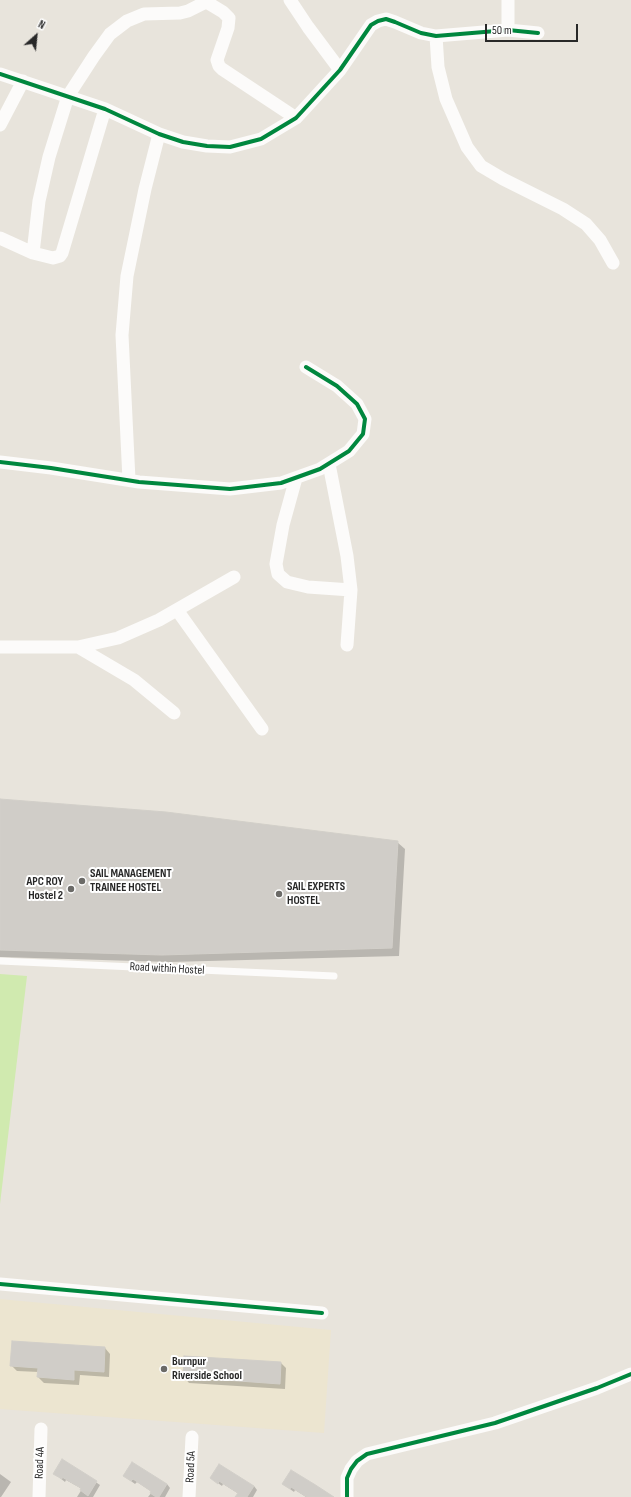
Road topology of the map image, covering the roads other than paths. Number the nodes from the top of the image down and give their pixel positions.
1 (290, 0) edge
2 (508, 0) edge
3 (209, 2) edge
4 (508, 30) junction
5 (538, 33) dead end
6 (436, 36) junction
7 (340, 70) junction
8 (0, 74) edge
9 (23, 81) junction
10 (68, 96) junction
11 (105, 109) junction
12 (296, 118) junction
13 (0, 125) edge
14 (159, 134) junction
15 (0, 238) edge
16 (33, 253) junction
17 (613, 263) dead end
18 (306, 367) dead end
19 (0, 462) edge
20 (329, 464) junction
21 (296, 478) junction
22 (129, 480) junction
23 (234, 577) dead end
24 (351, 590) junction
25 (176, 610) junction
26 (347, 645) dead end
27 (0, 647) edge
28 (78, 647) junction
29 (174, 713) dead end
30 (262, 729) dead end
31 (0, 961) edge
32 (334, 976) dead end
33 (0, 1284) edge
34 (322, 1313) dead end
35 (631, 1374) edge
36 (41, 1429) dead end
37 (192, 1437) dead end
38 (39, 1497) edge
39 (190, 1497) edge
40 (347, 1497) edge

1 - 7 street
2 - 4 street
3 - 10 street
3 - 12 street
4 - 5 street
4 - 6 street
6 - 7 street
6 - 17 street
7 - 12 street
8 - 9 street
9 - 10 street
9 - 13 street
10 - 11 street
10 - 16 street
11 - 14 street
11 - 16 street
12 - 14 street
14 - 22 street
15 - 16 street
18 - 20 street
19 - 22 street
20 - 21 street
20 - 24 street
21 - 22 street
21 - 24 street
23 - 25 street
24 - 26 street
25 - 28 street
25 - 30 street
27 - 28 street
28 - 29 street
31 - 32 lane, Road within Hostel
33 - 34 street
35 - 40 street
36 - 38 street, Road 4A
37 - 39 street, Road 5A

